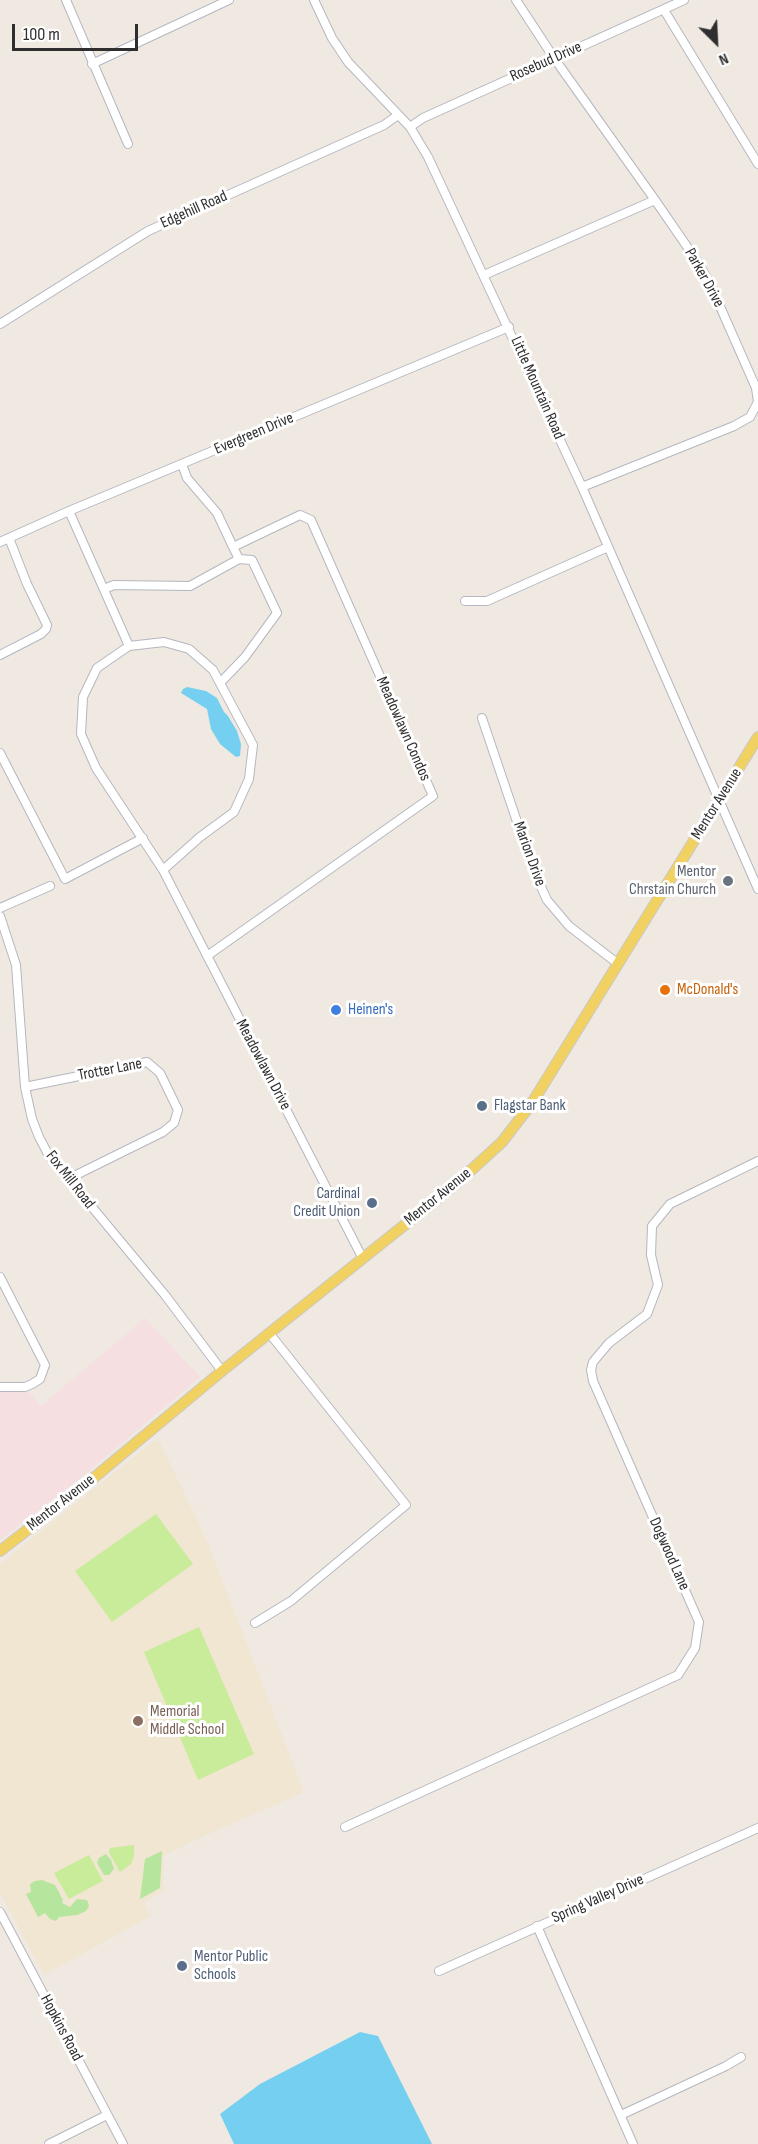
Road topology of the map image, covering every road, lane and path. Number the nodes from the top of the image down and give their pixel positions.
1 (66, 0) edge
2 (229, 0) edge
3 (314, 0) edge
4 (516, 0) edge
5 (684, 0) edge
6 (664, 10) junction
7 (554, 58) junction
8 (92, 64) junction
9 (398, 115) junction
10 (410, 127) junction
11 (128, 144) dead end
12 (758, 164) edge
13 (655, 200) junction
14 (484, 275) junction
15 (0, 324) edge
16 (509, 327) junction
17 (182, 464) junction
18 (582, 487) junction
19 (69, 511) junction
20 (9, 538) junction
21 (0, 542) edge
22 (233, 547) junction
23 (608, 547) junction
24 (239, 559) junction
25 (104, 589) junction
26 (465, 601) dead end
27 (129, 646) junction
28 (0, 655) edge
29 (220, 683) junction
30 (482, 718) dead end
31 (758, 737) edge
32 (0, 753) edge
33 (719, 801) junction
34 (143, 838) junction
35 (163, 870) junction
36 (50, 886) dead end
37 (758, 889) edge
38 (0, 908) edge
39 (0, 916) edge
40 (207, 956) junction
41 (617, 963) junction
42 (25, 1088) junction
43 (758, 1161) edge
44 (68, 1179) junction
45 (363, 1259) junction
46 (0, 1277) edge
47 (270, 1334) junction
48 (222, 1371) junction
49 (0, 1387) edge
50 (0, 1551) edge
51 (255, 1623) dead end
52 (345, 1827) dead end
53 (758, 1828) edge
54 (0, 1912) edge
55 (537, 1926) junction
56 (439, 1971) dead end
57 (741, 2057) dead end
58 (108, 2115) junction
59 (621, 2115) junction
60 (49, 2144) edge
61 (123, 2144) edge
62 (633, 2144) edge

1 - 8 street
2 - 8 street
3 - 9 street, Little Mountain Road
4 - 7 street, Parker Drive
5 - 6 street, Rosebud Drive
6 - 7 street, Rosebud Drive
6 - 12 street
7 - 10 street, Rosebud Drive
7 - 13 street, Parker Drive
8 - 11 street
9 - 10 street, Little Mountain Road
9 - 15 street, Edgehill Road
10 - 14 street, Little Mountain Road
13 - 14 street
13 - 18 street, Parker Drive
14 - 16 street, Little Mountain Road
16 - 17 street, Evergreen Drive
16 - 18 street, Little Mountain Road
17 - 19 street, Evergreen Drive
17 - 22 street
18 - 23 street, Little Mountain Road
19 - 20 street, Evergreen Drive
19 - 25 street
20 - 21 street, Evergreen Drive
20 - 28 street
22 - 24 street
22 - 40 street, Meadowlawn Condos
23 - 26 street
23 - 33 street, Little Mountain Road
24 - 25 street
24 - 29 street
25 - 27 street
27 - 29 street, Meadowlawn Drive
27 - 34 street, Meadowlawn Drive
29 - 35 street, Meadowlawn Drive
30 - 41 street, Marion Drive
31 - 33 main road, Mentor Avenue
32 - 34 street
33 - 37 street, Little Mountain Road
33 - 41 main road, Mentor Avenue
34 - 35 street, Meadowlawn Drive
35 - 40 street, Meadowlawn Drive
36 - 38 street
39 - 42 street, Fox Mill Road
40 - 45 street, Meadowlawn Drive
41 - 45 main road, Mentor Avenue
42 - 44 street, Fox Mill Road
42 - 44 street, Trotter Lane
43 - 52 street, Dogwood Lane
44 - 48 street, Fox Mill Road
45 - 47 main road, Mentor Avenue
46 - 49 street
47 - 48 main road, Mentor Avenue
47 - 51 street
48 - 50 main road, Mentor Avenue
53 - 55 street, Spring Valley Drive
54 - 58 street, Hopkins Road
55 - 56 street, Spring Valley Drive
55 - 59 street
57 - 59 street
58 - 60 street
58 - 61 street, Hopkins Road
59 - 62 street

